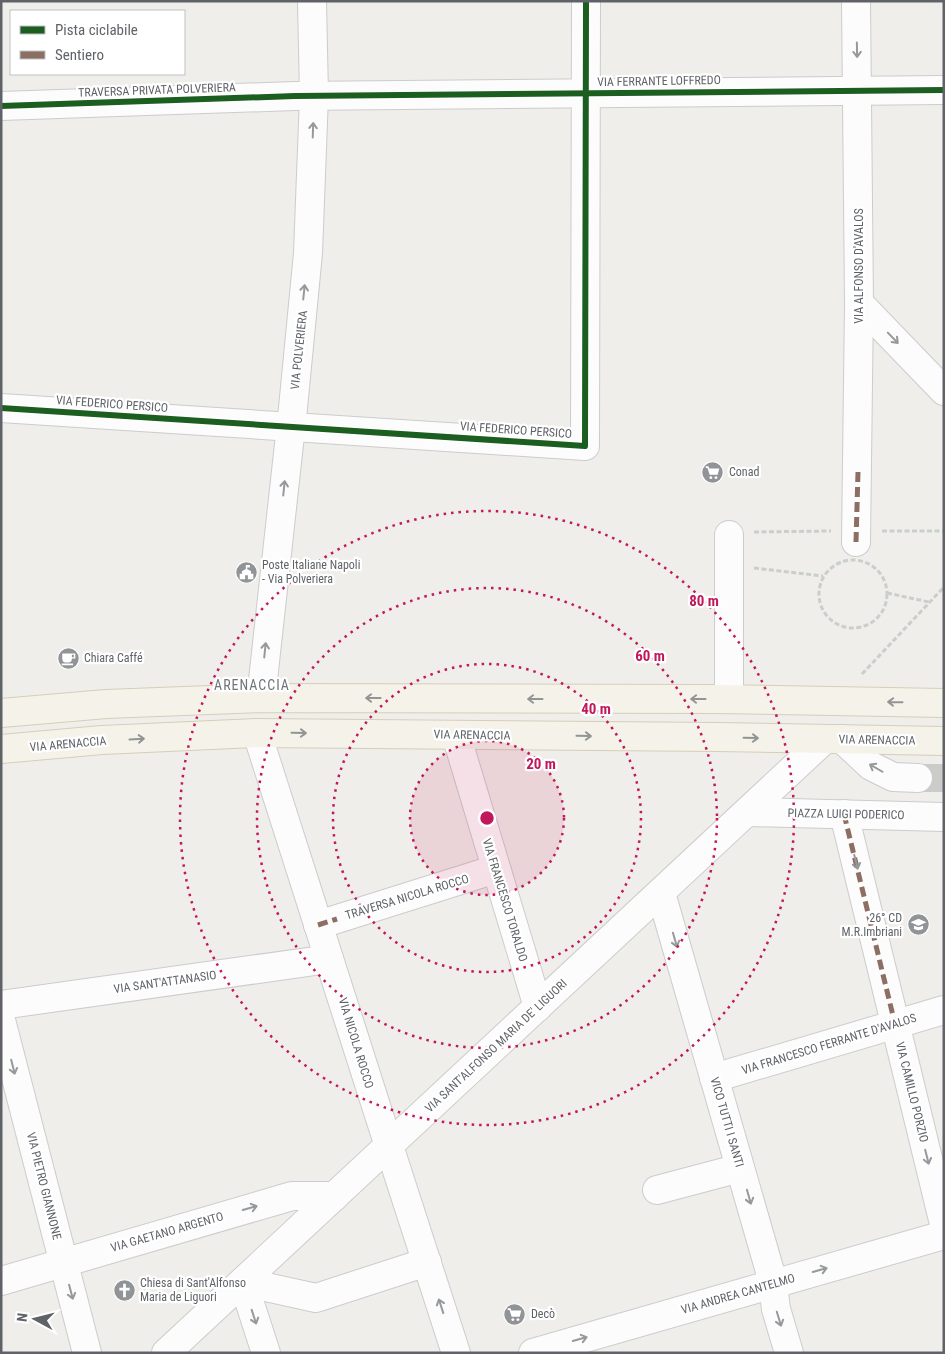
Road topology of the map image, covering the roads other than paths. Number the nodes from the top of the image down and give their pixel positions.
1 (312, 1) edge
2 (586, 1) edge
3 (856, 1) edge
4 (944, 90) edge
5 (857, 91) junction
6 (586, 93) junction
7 (314, 96) junction
8 (1, 106) edge
9 (860, 303) junction
10 (944, 391) edge
11 (1, 408) edge
12 (290, 427) junction
13 (729, 535) dead end
14 (857, 536) dead end
15 (260, 698) junction
16 (729, 699) junction
17 (944, 703) edge
18 (1, 713) edge
19 (257, 733) junction
20 (456, 735) junction
21 (834, 739) junction
22 (944, 741) edge
23 (1, 749) edge
24 (786, 776) junction
25 (918, 778) tunnel mouth
26 (748, 812) junction
27 (799, 813) junction
28 (844, 814) junction
29 (944, 817) edge
30 (496, 869) junction
31 (661, 893) junction
32 (328, 922) junction
33 (329, 959) junction
34 (1, 1005) edge
35 (538, 1007) junction
36 (944, 1010) edge
37 (1, 1020) edge
38 (895, 1024) junction
39 (714, 1078) junction
40 (389, 1146) junction
41 (740, 1168) junction
42 (657, 1190) dead end
43 (335, 1196) junction
44 (944, 1224) edge
45 (944, 1235) edge
46 (427, 1262) junction
47 (64, 1263) junction
48 (1, 1281) edge
49 (243, 1282) junction
50 (773, 1284) junction
51 (87, 1353) edge
52 (166, 1353) edge
53 (266, 1353) edge
54 (456, 1353) edge
55 (533, 1353) edge
56 (789, 1353) edge

1 - 7 street, VIA POLVERIERA
2 - 6 street, VIA FEDERICO PERSICO
3 -> 5 street, VIA ALFONSO D'AVALOS
4 - 5 street, VIA FERRANTE LOFFREDO
5 - 6 street, VIA FERRANTE LOFFREDO
5 - 9 street, VIA ALFONSO D'AVALOS
6 - 7 street, VIA FERRANTE LOFFREDO
6 - 12 street, VIA FEDERICO PERSICO
7 - 8 street, TRAVERSA PRIVATA POLVERIERA
12 -> 7 street, VIA POLVERIERA
9 -> 10 street
9 - 14 street, VIA ALFONSO D'AVALOS
11 - 12 street, VIA FEDERICO PERSICO
15 -> 12 street, VIA POLVERIERA
13 - 16 street
16 -> 15 main road
15 - 18 main road
17 -> 16 main road
19 -> 20 main road, VIA ARENACCIA
23 -> 19 main road, VIA ARENACCIA
19 - 32 street, VIA NICOLA ROCCO
20 -> 21 main road, VIA ARENACCIA
20 - 30 street, VIA FRANCESCO TORALDO
21 - 22 main road, VIA ARENACCIA
21 - 24 street, VIA SANT'ALFONSO MARIA DE' LIGUORI
25 -> 21 street
24 - 26 street, VIA SANT'ALFONSO MARIA DE' LIGUORI
24 - 27 street
26 - 27 street, PIAZZA LUIGI PODERICO
26 - 31 street, VIA SANT'ALFONSO MARIA DE' LIGUORI
27 - 28 street, PIAZZA LUIGI PODERICO
28 - 29 street, PIAZZA LUIGI PODERICO
28 -> 38 street, VIA CAMILLO PORZIO
30 - 32 street, TRAVERSA NICOLA ROCCO
30 - 35 street, VIA FRANCESCO TORALDO
31 - 35 street, VIA SANT'ALFONSO MARIA DE' LIGUORI
31 -> 39 street, VICO TUTTI I SANTI
32 - 33 street, VIA NICOLA ROCCO
33 - 34 street, VIA SANT'ATTANASIO
33 - 40 street, VIA NICOLA ROCCO
35 - 40 street, VIA SANT'ALFONSO MARIA DE' LIGUORI
36 - 38 street, VIA FRANCESCO FERRANTE D'AVALOS
37 -> 47 street, VIA PIETRO GIANNONE
38 - 39 street, VIA FRANCESCO FERRANTE D'AVALOS
38 -> 44 street, VIA CAMILLO PORZIO
39 - 41 street, VICO TUTTI I SANTI
40 - 43 street, VIA SANT'ALFONSO MARIA DE' LIGUORI
40 - 46 street, VIA NICOLA ROCCO
41 - 42 street
41 -> 50 street, VICO TUTTI I SANTI
47 -> 43 street, VIA GAETANO ARGENTO
43 - 49 street, VIA SANT'ALFONSO MARIA DE' LIGUORI
50 -> 45 street, VIA ANDREA CANTELMO
46 - 49 street
54 -> 46 street, VIA NICOLA ROCCO
47 - 48 street, VIA GAETANO ARGENTO
47 -> 51 street, VIA PIETRO GIANNONE
49 - 52 street, VIA SANT'ALFONSO MARIA DE' LIGUORI
49 -> 53 street
55 -> 50 street, VIA ANDREA CANTELMO
50 -> 56 street, VICO TUTTI I SANTI

